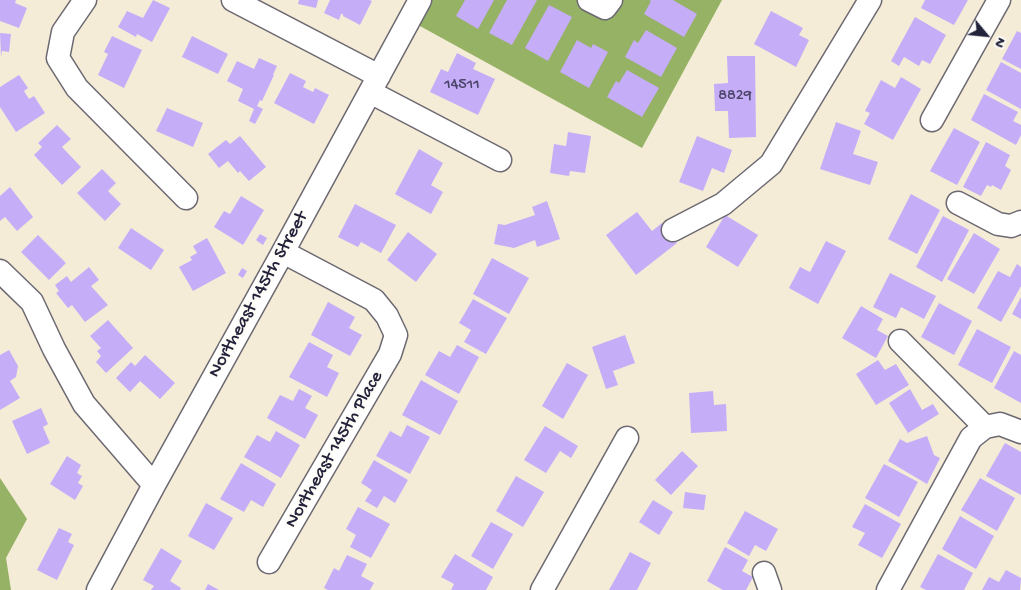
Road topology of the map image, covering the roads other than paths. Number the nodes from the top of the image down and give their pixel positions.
1 (85, 0) edge
2 (233, 0) edge
3 (420, 0) edge
4 (589, 0) edge
5 (611, 0) edge
6 (870, 0) edge
7 (999, 0) edge
8 (375, 84) junction
9 (932, 120) dead end
10 (500, 160) dead end
11 (186, 198) dead end
12 (958, 203) dead end
13 (1021, 222) edge
14 (673, 230) dead end
15 (283, 252) junction
16 (0, 271) edge
17 (900, 342) dead end
18 (985, 427) junction
19 (1021, 432) edge
20 (626, 438) dead end
21 (154, 485) junction
22 (269, 562) dead end
23 (98, 590) edge
24 (542, 590) edge
25 (888, 590) edge

1 - 11 street
2 - 8 street
3 - 8 street, Northeast 145th Street
4 - 5 street
6 - 14 street
7 - 9 street
8 - 10 street
8 - 15 street, Northeast 145th Street
12 - 13 street
15 - 21 street, Northeast 145th Street
15 - 22 street, Northeast 145th Place
16 - 21 street
17 - 18 street
18 - 19 street
18 - 25 street
20 - 24 street
21 - 23 street, Northeast 145th Street

